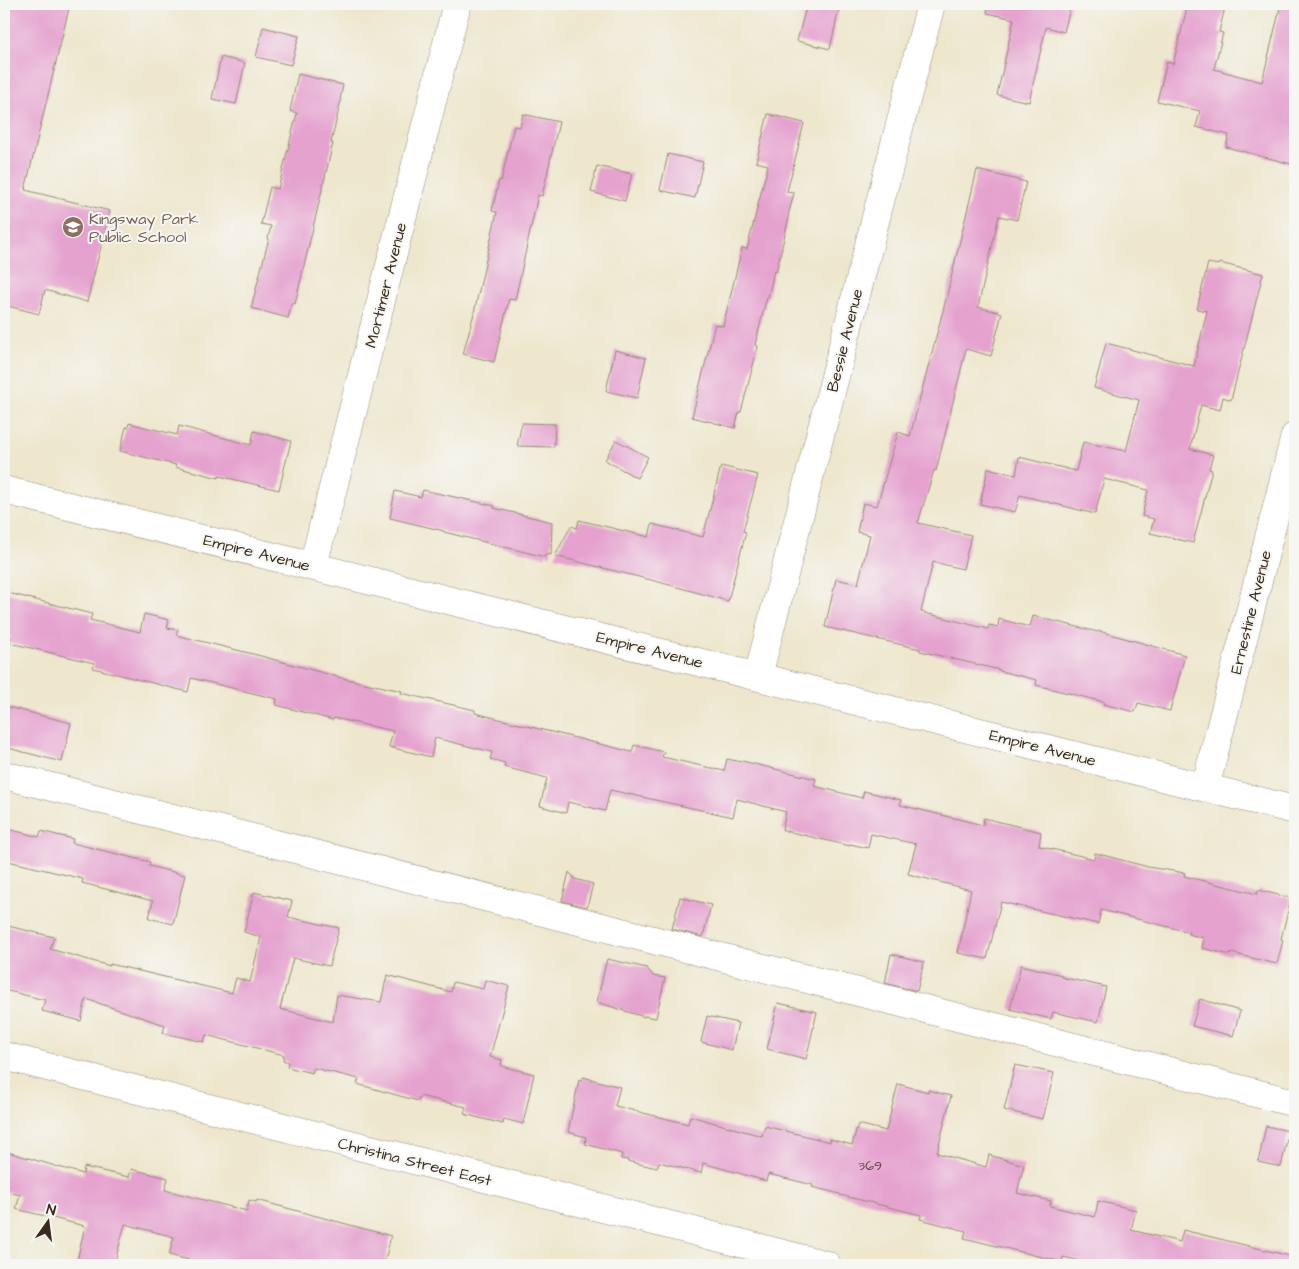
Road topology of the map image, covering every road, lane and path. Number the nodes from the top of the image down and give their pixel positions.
1 (457, 4) edge
2 (931, 4) edge
3 (1295, 436) edge
4 (4, 490) edge
5 (313, 566) junction
6 (758, 676) junction
7 (4, 775) edge
8 (1205, 788) junction
9 (1295, 810) edge
10 (4, 1056) edge
11 (1295, 1103) edge
12 (827, 1265) edge

1 - 5 street, Mortimer Avenue
2 - 6 street, Bessie Avenue
3 - 8 street, Ernestine Avenue
4 - 5 street, Empire Avenue
5 - 6 street, Empire Avenue
6 - 8 street, Empire Avenue
7 - 11 street
8 - 9 street, Empire Avenue
10 - 12 street, Christina Street East

